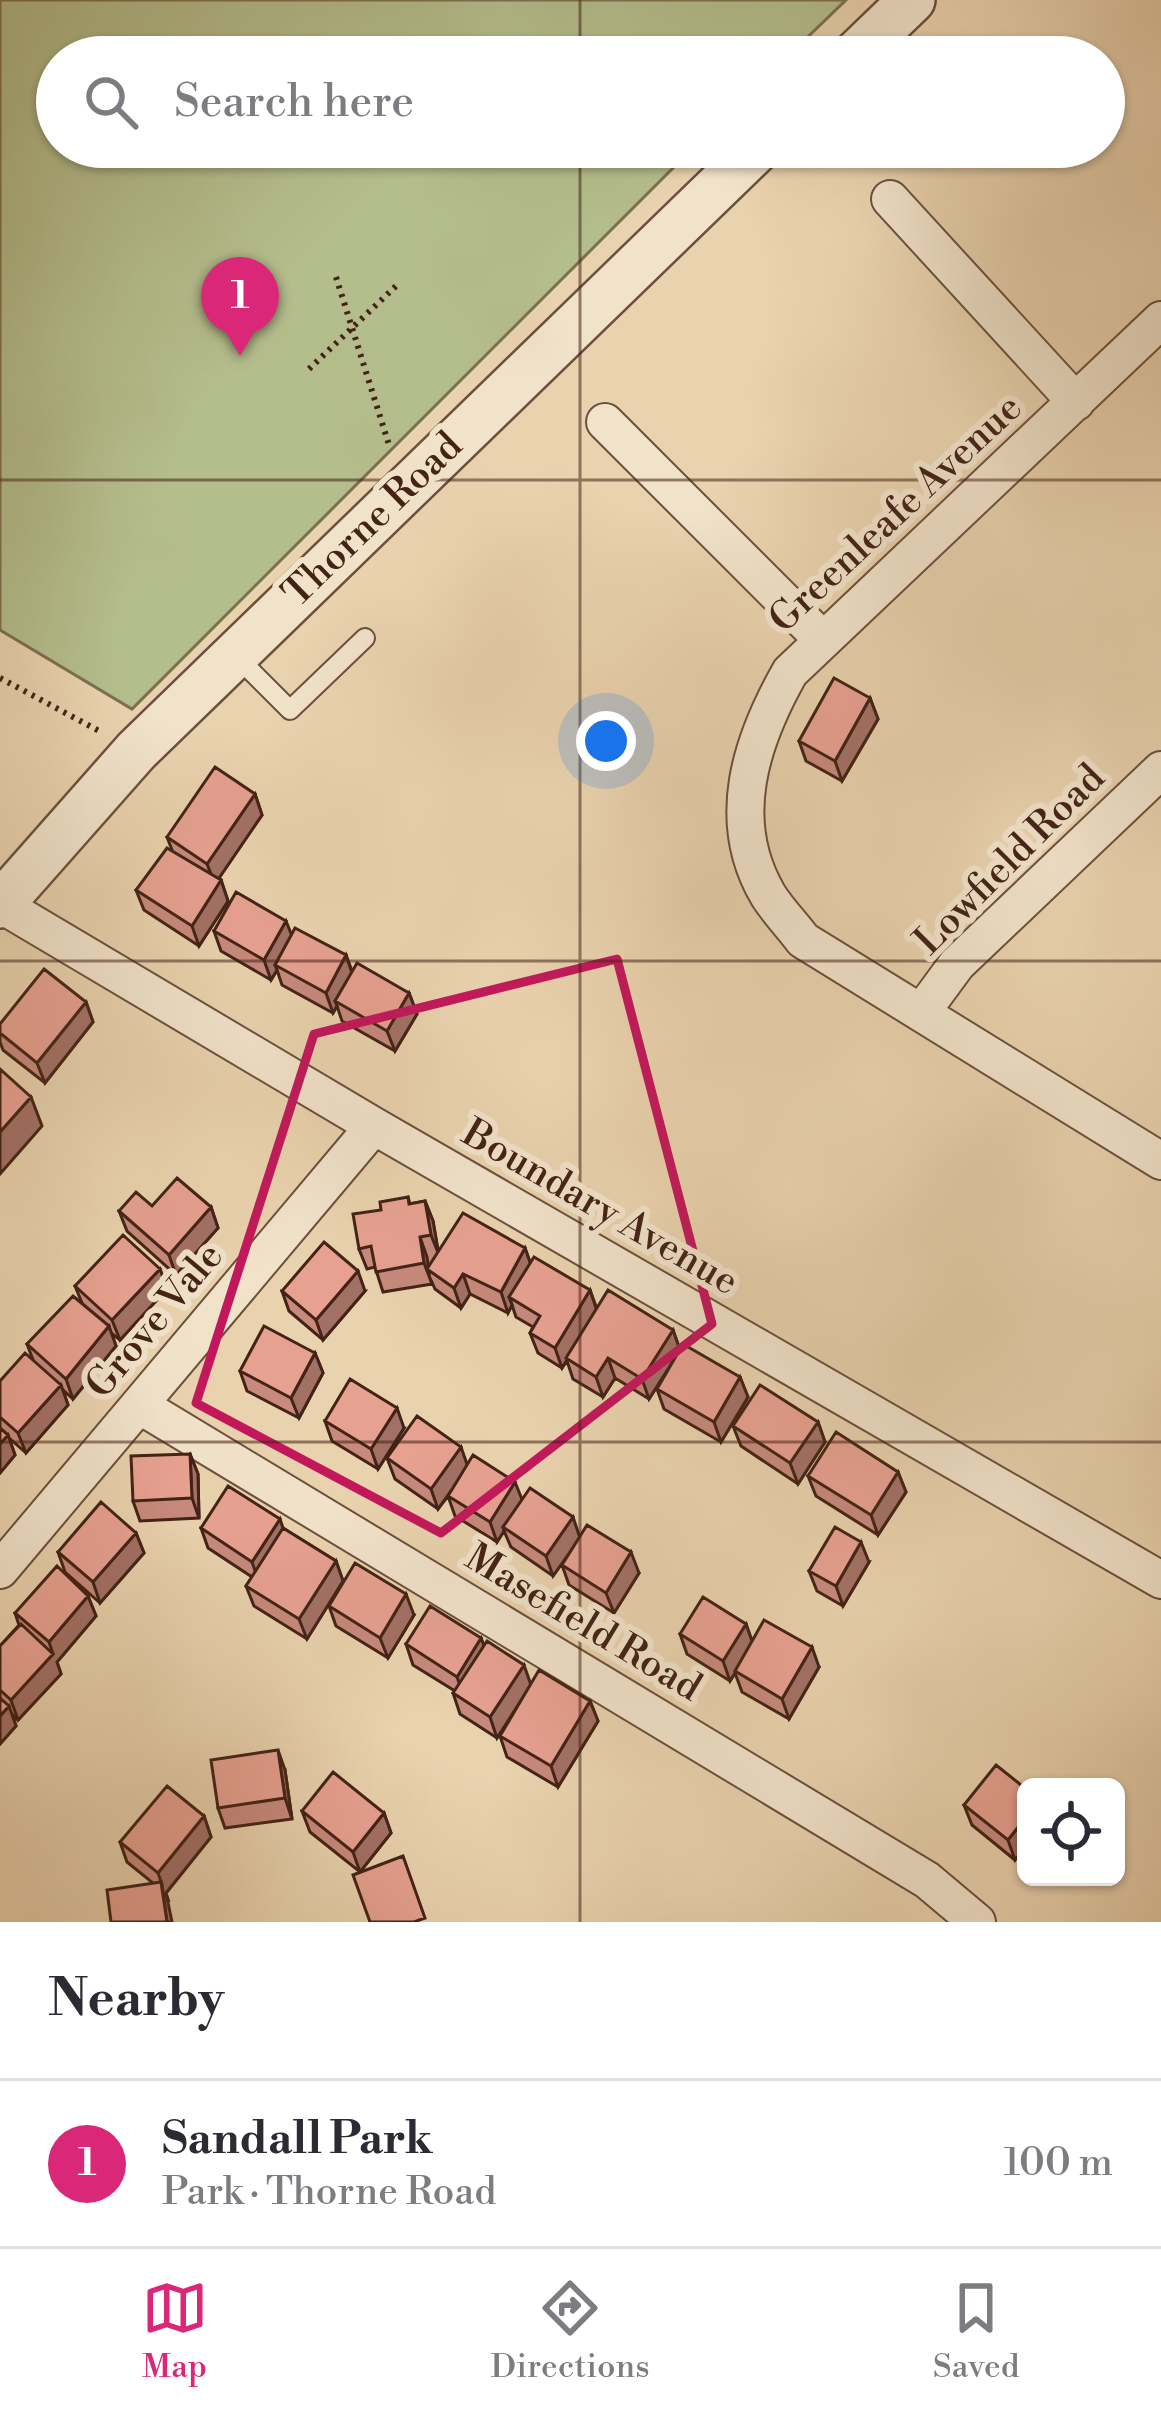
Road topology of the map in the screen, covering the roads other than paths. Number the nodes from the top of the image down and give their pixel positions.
1 (912, 0) edge
2 (875, 36) edge
3 (737, 168) edge
4 (890, 199) dead end
5 (1161, 320) edge
6 (1076, 402) junction
7 (605, 422) dead end
8 (365, 638) dead end
9 (822, 639) junction
10 (235, 655) junction
11 (1161, 770) edge
12 (0, 905) edge
13 (921, 1013) junction
14 (374, 1126) junction
15 (1161, 1161) edge
16 (140, 1405) junction
17 (0, 1570) edge
18 (1161, 1580) edge
19 (977, 1922) edge

1 - 2 street
3 - 10 street, Thorne Road
4 - 6 street
5 - 6 street, Greenleafe Avenue
6 - 9 street, Greenleafe Avenue
7 - 9 street
8 - 10 lane
9 - 13 street, Greenleafe Avenue
10 - 12 street, Thorne Road
11 - 13 street, Lowfield Road
12 - 14 street, Boundary Avenue
13 - 15 street, Greenleafe Avenue
14 - 16 street, Grove Vale
14 - 18 street, Boundary Avenue
16 - 17 street, Grove Vale
16 - 19 street, Masefield Road

